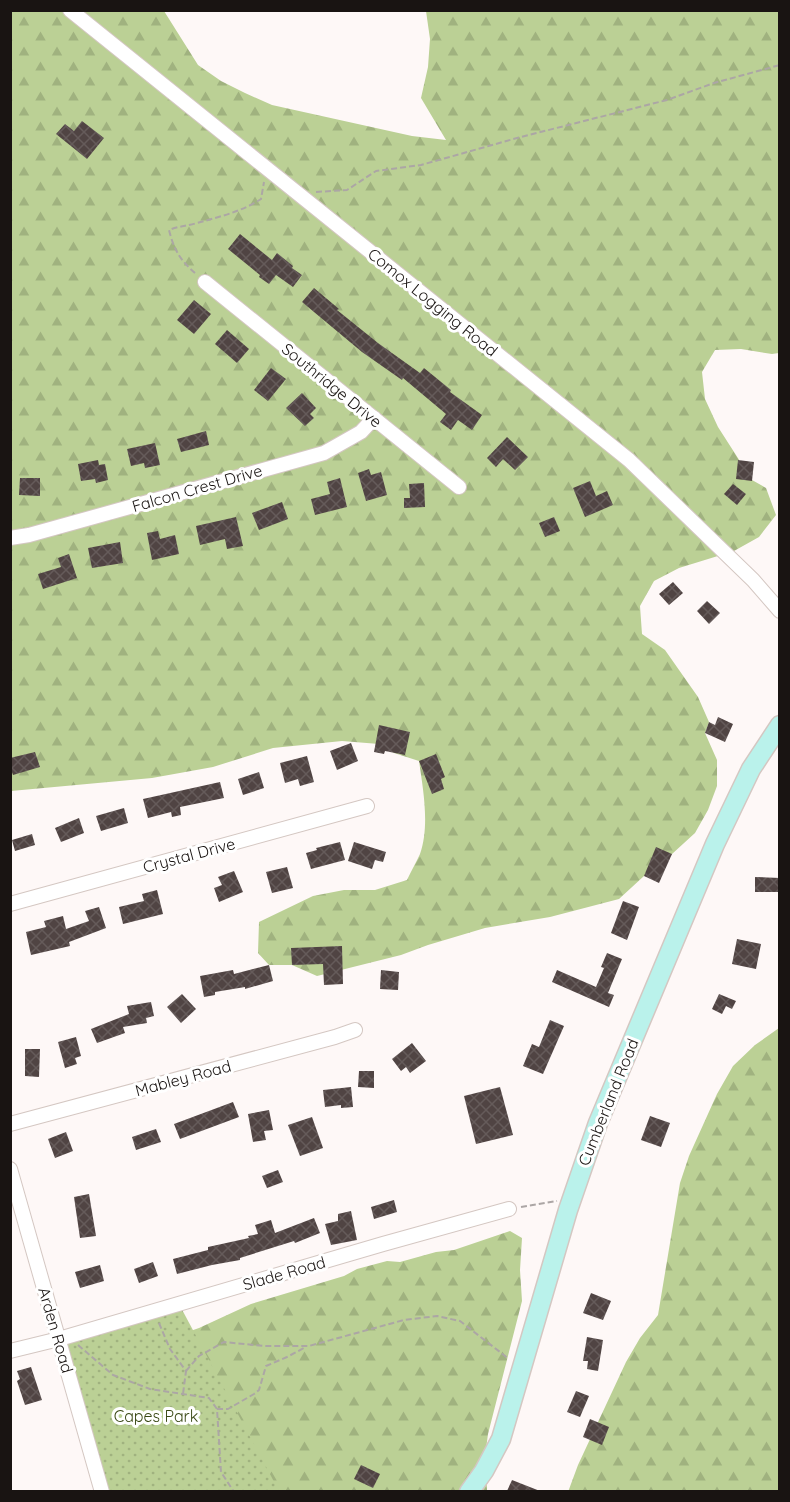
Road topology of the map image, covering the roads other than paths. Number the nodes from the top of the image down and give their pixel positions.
1 (70, 10) edge
2 (205, 282) road end
3 (374, 418) junction
4 (459, 487) dead end
5 (10, 538) edge
6 (780, 611) edge
7 (780, 725) edge
8 (367, 806) dead end
9 (10, 904) edge
10 (355, 1030) dead end
11 (10, 1124) edge
12 (10, 1169) edge
13 (509, 1209) road end
14 (63, 1338) junction
15 (10, 1351) edge
16 (102, 1491) edge
17 (469, 1491) edge

1 - 6 street, Comox Logging Road
2 - 3 street, Southridge Drive
3 - 4 street, Southridge Drive
3 - 5 street, Falcon Crest Drive
7 - 17 street, Cumberland Road
8 - 9 street, Crystal Drive
10 - 11 street, Mabley Road
12 - 14 street, Arden Road
13 - 14 street, Slade Road
14 - 15 street, Slade Road
14 - 16 street, Arden Road

